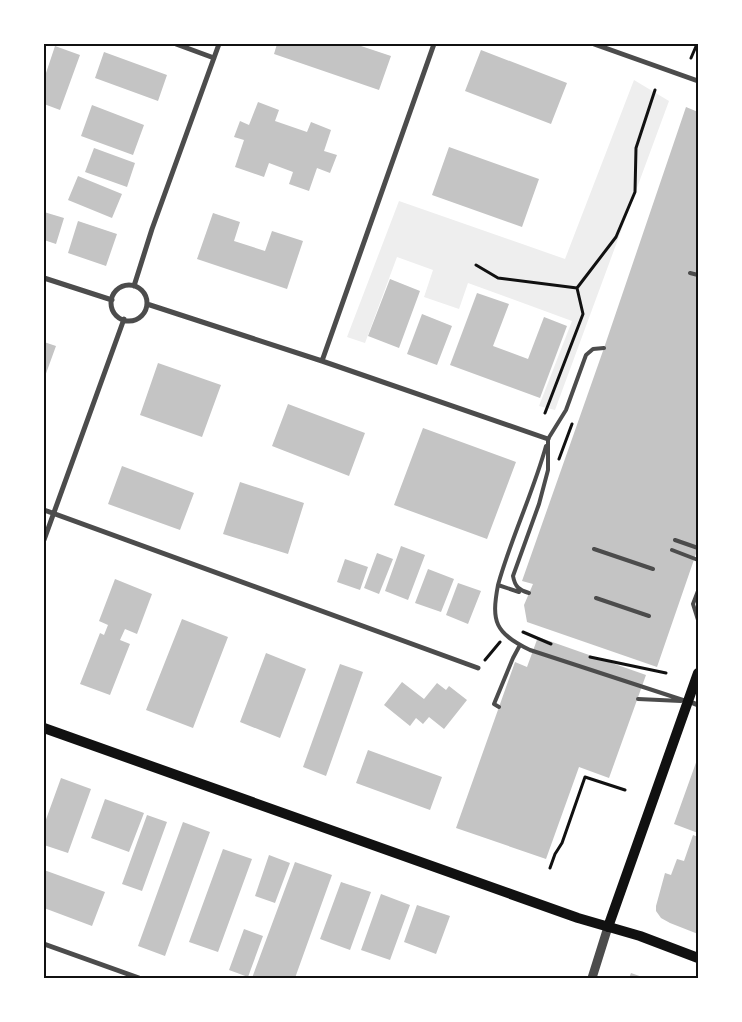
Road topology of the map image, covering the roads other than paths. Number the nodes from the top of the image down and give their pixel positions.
1 (176, 44) edge
2 (219, 44) edge
3 (434, 44) edge
4 (594, 44) edge
5 (214, 58) junction
6 (698, 82) edge
7 (690, 273) dead end
8 (698, 275) edge
9 (44, 278) edge
10 (134, 286) junction
11 (112, 300) junction
12 (147, 304) junction
13 (124, 319) junction
14 (604, 348) dead end
15 (322, 361) junction
16 (548, 439) junction
17 (44, 510) edge
18 (53, 513) junction
19 (44, 540) edge
20 (675, 540) dead end
21 (698, 548) edge
22 (594, 549) dead end
23 (672, 550) dead end
24 (698, 560) edge
25 (654, 570) dead end
26 (498, 585) junction
27 (698, 591) edge
28 (596, 598) dead end
29 (649, 616) dead end
30 (698, 620) edge
31 (520, 645) junction
32 (478, 668) road end
33 (698, 673) edge
34 (638, 698) dead end
35 (693, 703) edge
36 (499, 708) dead end
37 (44, 728) edge
38 (608, 927) junction
39 (44, 944) edge
40 (698, 958) edge
41 (139, 978) edge
42 (592, 978) edge

1 - 5 street
2 - 5 street
3 - 15 street
4 - 6 street
5 - 10 street
7 - 8 lane
9 - 11 street
10 - 11 street
10 - 12 street
11 - 13 street
12 - 13 street
12 - 15 street
13 - 18 street
14 - 16 lane
15 - 16 street
16 - 26 lane
16 - 26 lane
17 - 18 street
18 - 19 street
18 - 32 street
20 - 21 lane
22 - 25 lane
23 - 24 lane
26 - 31 lane
27 - 30 lane
28 - 29 lane
31 - 35 lane
31 - 36 lane
33 - 35 main road
34 - 35 lane
35 - 38 main road
37 - 38 main road
38 - 40 main road
38 - 42 street
39 - 41 street

